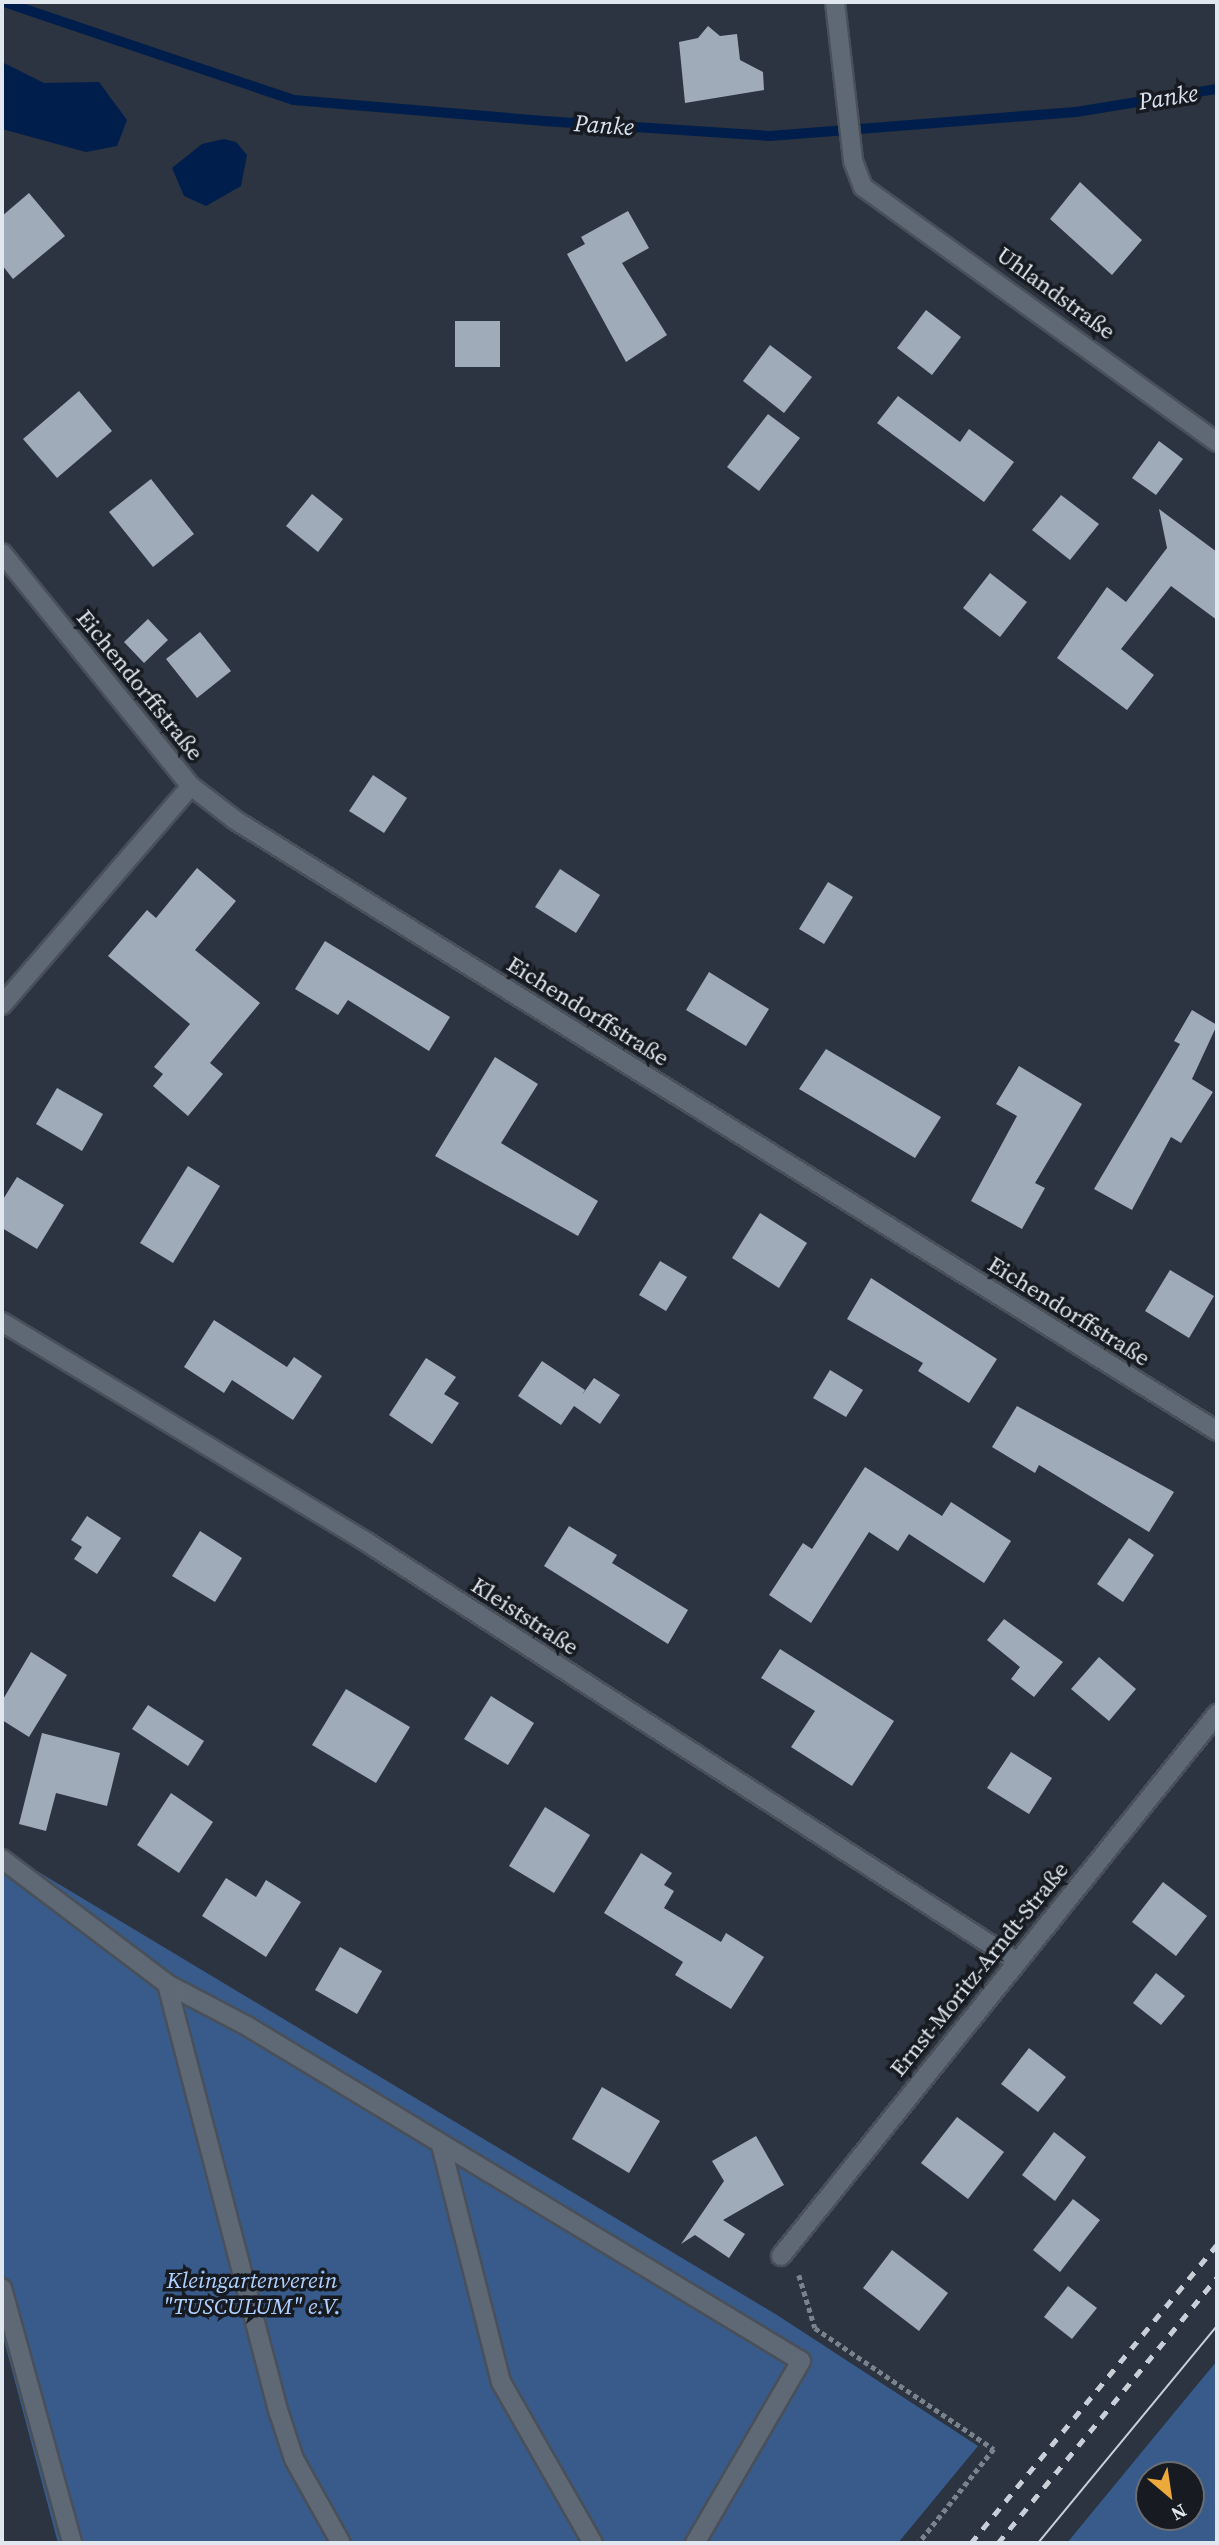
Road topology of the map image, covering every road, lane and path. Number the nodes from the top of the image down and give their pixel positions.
1 (835, 2) edge
2 (1217, 442) edge
3 (2, 553) edge
4 (191, 786) junction
5 (2, 1005) edge
6 (2, 1322) edge
7 (1217, 1431) edge
8 (1217, 1714) edge
9 (2, 1859) edge
10 (1016, 1961) junction
11 (167, 1984) junction
12 (441, 2145) junction
13 (781, 2256) joint
14 (2, 2288) edge
15 (72, 2543) edge
16 (341, 2543) edge
17 (593, 2543) edge
18 (695, 2543) edge
19 (919, 2543) edge

1 - 2 street, Uhlandstraße
3 - 4 street, Eichendorffstraße
4 - 5 street
4 - 7 street, Eichendorffstraße
6 - 10 street, Kleiststraße
8 - 10 street, Ernst-Moritz-Arndt-Straße
9 - 11 street
10 - 13 street, Ernst-Moritz-Arndt-Straße
11 - 12 street
11 - 16 street
12 - 17 street
12 - 18 street
13 - 19 path
14 - 15 street

